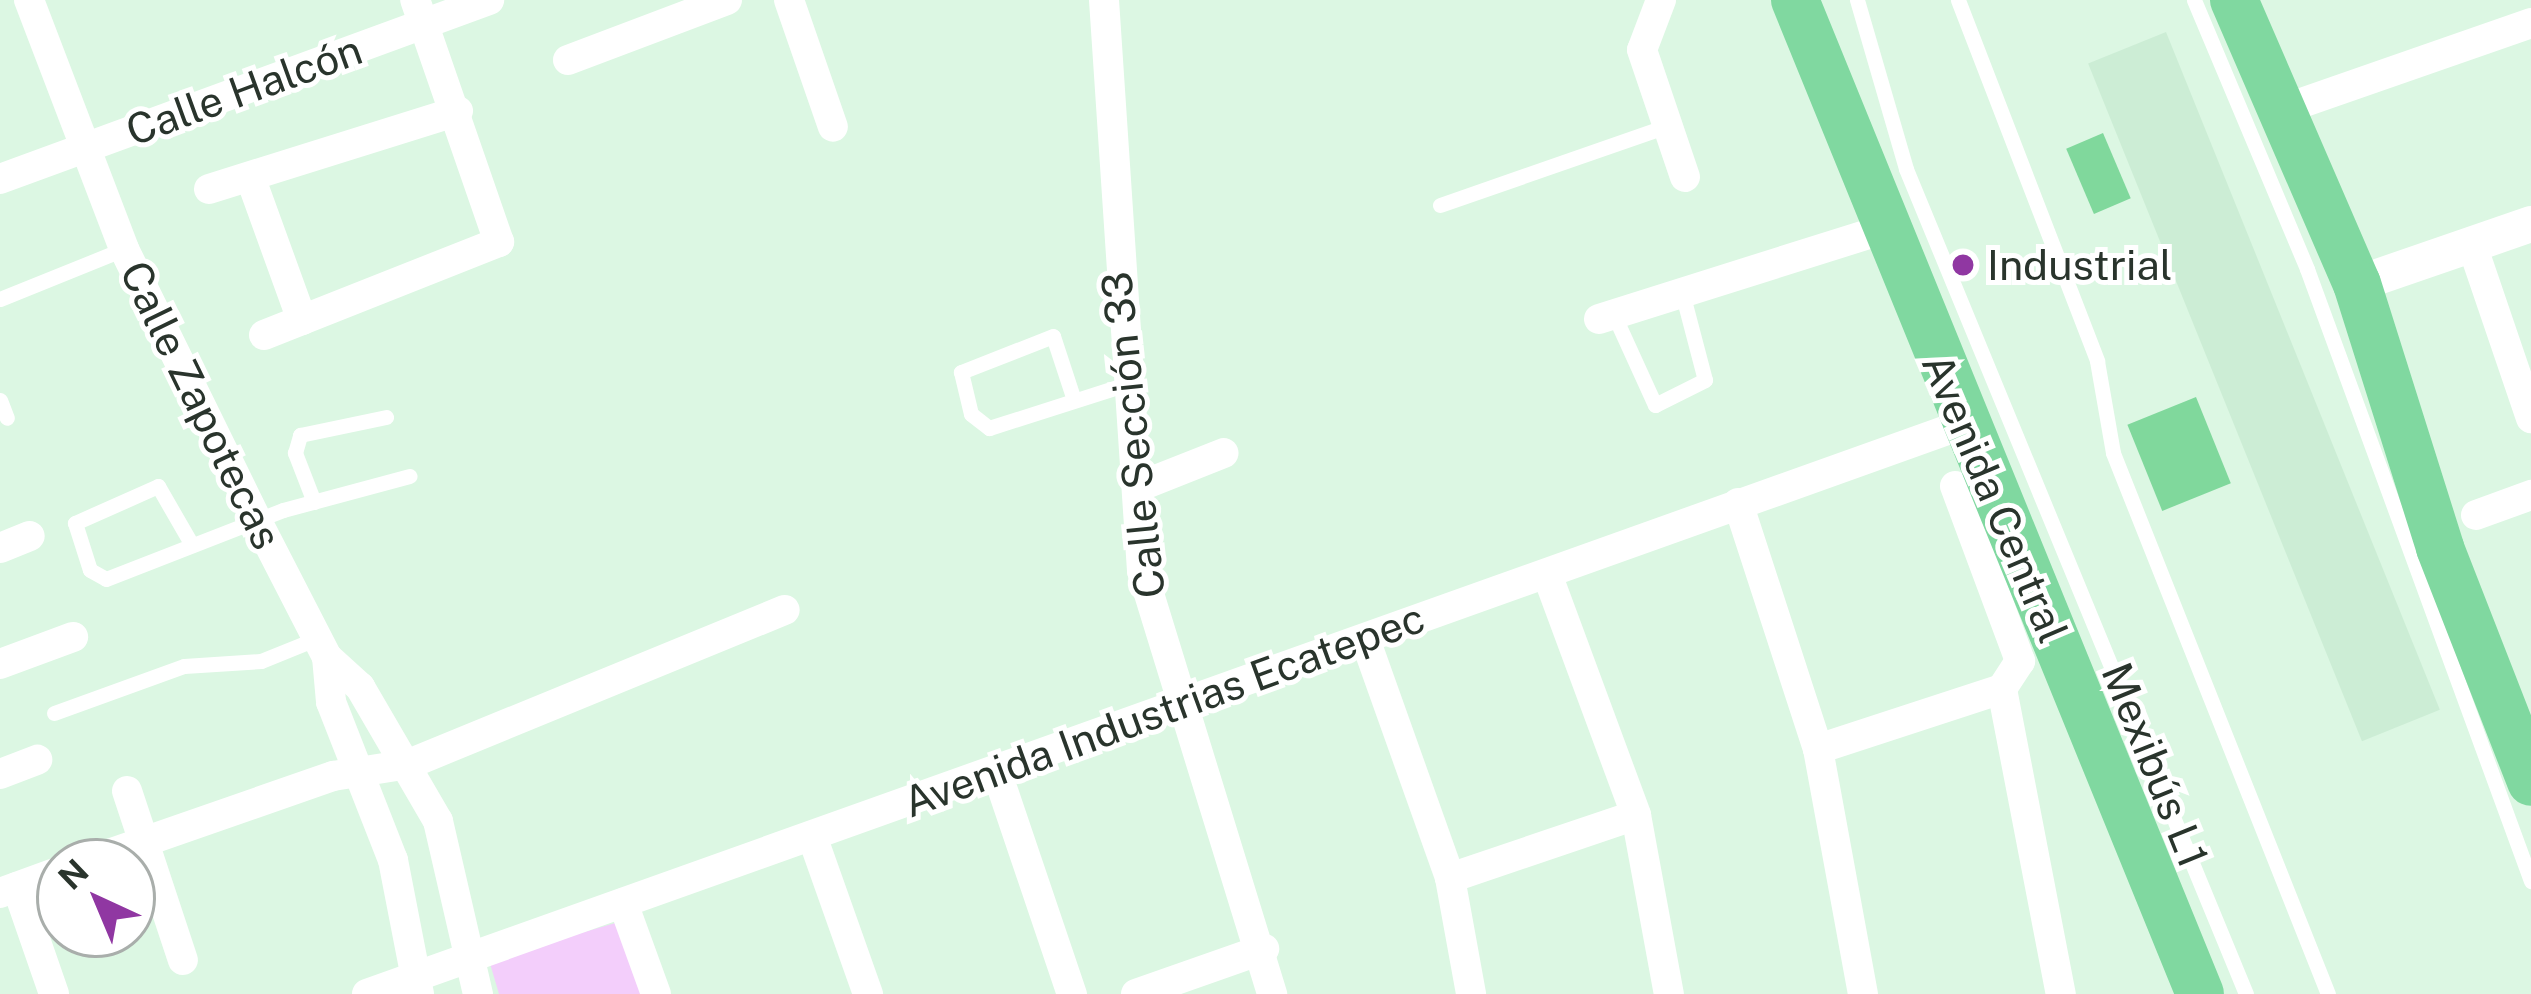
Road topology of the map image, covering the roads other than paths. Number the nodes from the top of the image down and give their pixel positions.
1 (29, 0) edge
2 (489, 0) edge
3 (727, 0) edge
4 (789, 0) edge
5 (1104, 0) edge
6 (1661, 0) edge
7 (1795, 0) edge
8 (1857, 0) edge
9 (1958, 0) edge
10 (2194, 0) edge
11 (2234, 0) edge
12 (420, 12) edge
13 (2531, 23) edge
14 (568, 60) dead end
15 (2287, 108) junction
16 (458, 111) junction
17 (1667, 126) junction
18 (833, 127) dead end
19 (83, 149) junction
20 (1685, 176) dead end
21 (0, 179) edge
22 (252, 182) junction
23 (209, 189) dead end
24 (1440, 205) dead end
25 (2531, 224) edge
26 (1882, 230) junction
27 (2471, 245) junction
28 (124, 249) junction
29 (2357, 284) junction
30 (1683, 296) junction
31 (0, 299) edge
32 (1607, 317) joint
33 (302, 320) junction
34 (264, 334) dead end
35 (1130, 383) junction
36 (1073, 398) junction
37 (0, 400) edge
38 (386, 417) dead end
39 (7, 418) dead end
40 (2531, 418) edge
41 (1961, 425) junction
42 (1224, 454) dead end
43 (410, 476) dead end
44 (1955, 486) dead end
45 (1138, 487) junction
46 (2531, 495) edge
47 (314, 502) junction
48 (1738, 503) junction
49 (2476, 515) dead end
50 (256, 519) junction
51 (30, 536) dead end
52 (192, 545) junction
53 (0, 548) edge
54 (1546, 574) junction
55 (785, 610) dead end
56 (73, 637) dead end
57 (1365, 639) junction
58 (323, 647) junction
59 (0, 664) edge
60 (2002, 688) junction
61 (1180, 704) junction
62 (54, 713) dead end
63 (1818, 749) junction
64 (37, 760) dead end
65 (409, 764) junction
66 (996, 770) junction
67 (360, 771) junction
68 (0, 773) edge
69 (2531, 782) edge
70 (127, 791) dead end
71 (1636, 815) junction
72 (812, 836) junction
73 (144, 838) edge
74 (154, 838) edge
75 (156, 875) edge
76 (1450, 878) junction
77 (2531, 881) edge
78 (8, 890) edge
79 (623, 903) junction
80 (1264, 949) junction
81 (472, 956) junction
82 (183, 960) dead end
83 (417, 985) edge
84 (54, 994) edge
85 (367, 994) edge
86 (478, 994) edge
87 (656, 994) edge
88 (868, 994) edge
89 (1072, 994) edge
90 (1136, 994) edge
91 (1272, 994) edge
92 (1471, 994) edge
93 (1669, 994) edge
94 (1863, 994) edge
95 (2062, 994) edge
96 (2200, 994) edge
97 (2246, 994) edge
98 (2328, 994) edge

1 - 19 street, Calle Zapotecas
2 - 12 street, Calle Halcón
3 - 14 street
4 - 18 street
5 - 35 street, Calle Sección 33
6 - 17 street
7 - 26 highway, Avenida Central
8 - 97 lane, Mexibús L1
9 - 98 lane
10 - 77 lane
11 - 15 highway
12 - 16 street
12 - 19 street, Calle Halcón
13 - 15 street
15 - 29 highway
16 - 22 street
16 - 33 street
17 - 20 street
17 - 24 lane
19 - 21 street, Calle Halcón
19 - 28 street, Calle Zapotecas
22 - 23 street
22 - 33 street
25 - 27 street
26 - 30 street
26 - 41 highway, Avenida Central
27 - 29 street
27 - 40 street
28 - 31 lane
28 - 50 street, Calle Zapotecas
29 - 69 highway
30 - 32 street
30 - 32 lane
33 - 34 street
35 - 36 lane
35 - 45 street, Calle Sección 33
36 - 36 lane
37 - 39 lane
38 - 47 lane
41 - 48 street, Avenida Industrias Ecatepec
41 - 96 highway, Avenida Central
42 - 45 street
43 - 47 lane
44 - 60 street
45 - 61 street, Calle Sección 33
46 - 49 street
47 - 50 lane
48 - 54 street, Avenida Industrias Ecatepec
48 - 63 street
50 - 52 lane
50 - 58 street, Calle Zapotecas
51 - 53 street
52 - 52 lane
54 - 57 street, Avenida Industrias Ecatepec
54 - 71 street
55 - 65 street
56 - 59 street
57 - 61 street, Avenida Industrias Ecatepec
57 - 76 street
58 - 62 lane
58 - 65 street, Calle Zapotecas
58 - 67 street, Calle Zapotecas
60 - 63 street
60 - 95 street
61 - 66 street, Avenida Industrias Ecatepec
61 - 80 street, Calle Sección 33
63 - 94 street
64 - 68 street
65 - 67 street
65 - 81 street, Calle Zapotecas
66 - 72 street, Avenida Industrias Ecatepec
66 - 89 street
67 - 74 street
67 - 83 street, Calle Zapotecas
70 - 73 street
71 - 76 street
71 - 93 street
72 - 79 street, Avenida Industrias Ecatepec
72 - 88 street
75 - 82 street
76 - 92 street
78 - 84 street
79 - 81 street, Avenida Industrias Ecatepec
79 - 87 street
80 - 90 street
80 - 91 street, Calle Sección 33
81 - 83 street, Avenida Industrias Ecatepec
81 - 86 street, Calle Zapotecas
83 - 85 street, Avenida Industrias Ecatepec

